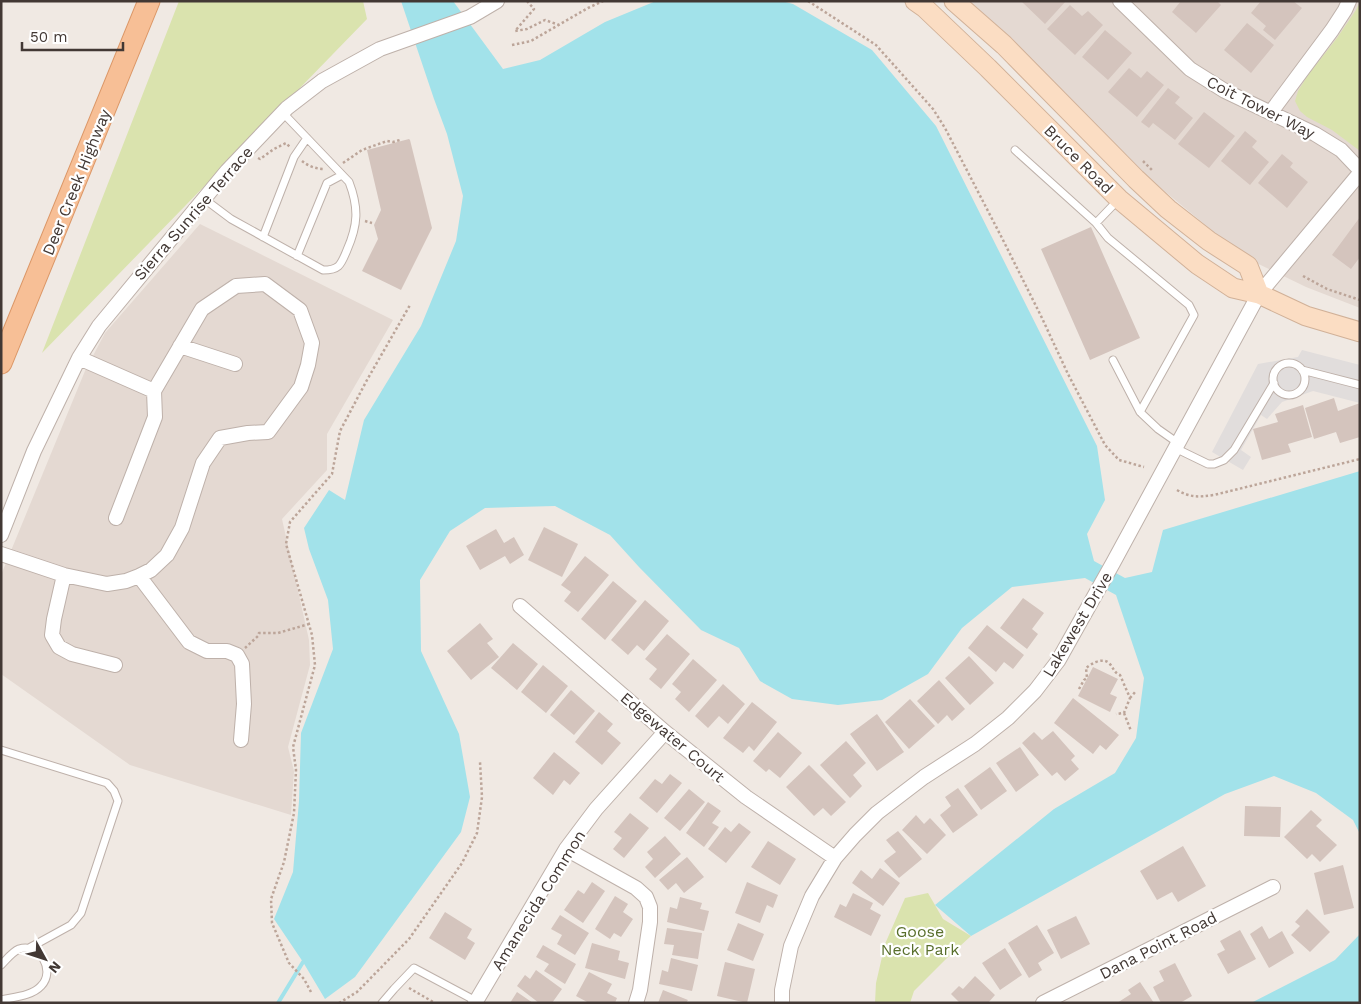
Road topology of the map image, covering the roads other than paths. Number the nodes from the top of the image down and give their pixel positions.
1 (149, 1) edge
2 (497, 1) edge
3 (915, 1) edge
4 (954, 1) edge
5 (1349, 1) edge
6 (1127, 3) edge
7 (1271, 112) junction
8 (283, 113) junction
9 (307, 138) junction
10 (1016, 150) dead end
11 (1360, 172) edge
12 (342, 175) junction
13 (203, 198) junction
14 (1119, 199) junction
15 (1096, 223) junction
16 (262, 237) junction
17 (297, 256) junction
18 (1259, 294) junction
19 (1360, 332) edge
20 (180, 346) junction
21 (79, 358) junction
22 (1113, 360) dead end
23 (1, 363) edge
24 (235, 364) dead end
25 (1302, 370) junction
26 (1274, 384) junction
27 (1360, 385) edge
28 (154, 391) junction
29 (1140, 412) junction
30 (1176, 446) junction
31 (116, 518) dead end
32 (1, 535) edge
33 (1, 554) edge
34 (64, 575) junction
35 (139, 576) junction
36 (520, 606) dead end
37 (115, 665) dead end
38 (665, 732) junction
39 (241, 740) dead end
40 (1, 750) edge
41 (566, 849) junction
42 (835, 858) junction
43 (1273, 886) dead end
44 (29, 948) junction
45 (1, 965) edge
46 (1, 1000) edge
47 (475, 1002) edge
48 (382, 1003) edge
49 (636, 1003) edge
50 (782, 1003) edge
51 (1043, 1003) edge

1 - 23 main road, Deer Creek Highway
2 - 8 street, Sierra Sunrise Terrace
3 - 14 main road, Bruce Road
4 - 18 main road, Bruce Road
5 - 7 street
6 - 7 street, Coit Tower Way
7 - 11 street, Coit Tower Way
8 - 9 lane
8 - 13 street, Sierra Sunrise Terrace
9 - 12 lane
9 - 16 lane
10 - 15 lane
11 - 18 street, Lakewest Drive
12 - 17 lane
12 - 17 lane
13 - 16 lane
13 - 21 street, Sierra Sunrise Terrace
14 - 15 lane
14 - 18 main road, Bruce Road
15 - 29 lane
16 - 17 lane
18 - 19 main road, Bruce Road
18 - 30 street, Lakewest Drive
20 - 24 street
20 - 28 street
20 - 35 street
21 - 28 street
21 - 32 street, Sierra Sunrise Terrace
22 - 29 lane
25 - 26 lane
25 - 26 lane
25 - 27 lane
26 - 30 lane
28 - 31 street
29 - 30 lane
30 - 42 street, Lakewest Drive
33 - 34 street
34 - 35 street
34 - 37 street
35 - 39 street
36 - 38 street, Edgewater Court
38 - 41 street, Amanecida Common
38 - 42 street, Edgewater Court
40 - 44 lane
41 - 47 street, Amanecida Common
41 - 49 street
42 - 50 street, Lakewest Drive
43 - 51 street, Dana Point Road
44 - 45 lane
44 - 46 lane
47 - 48 lane

